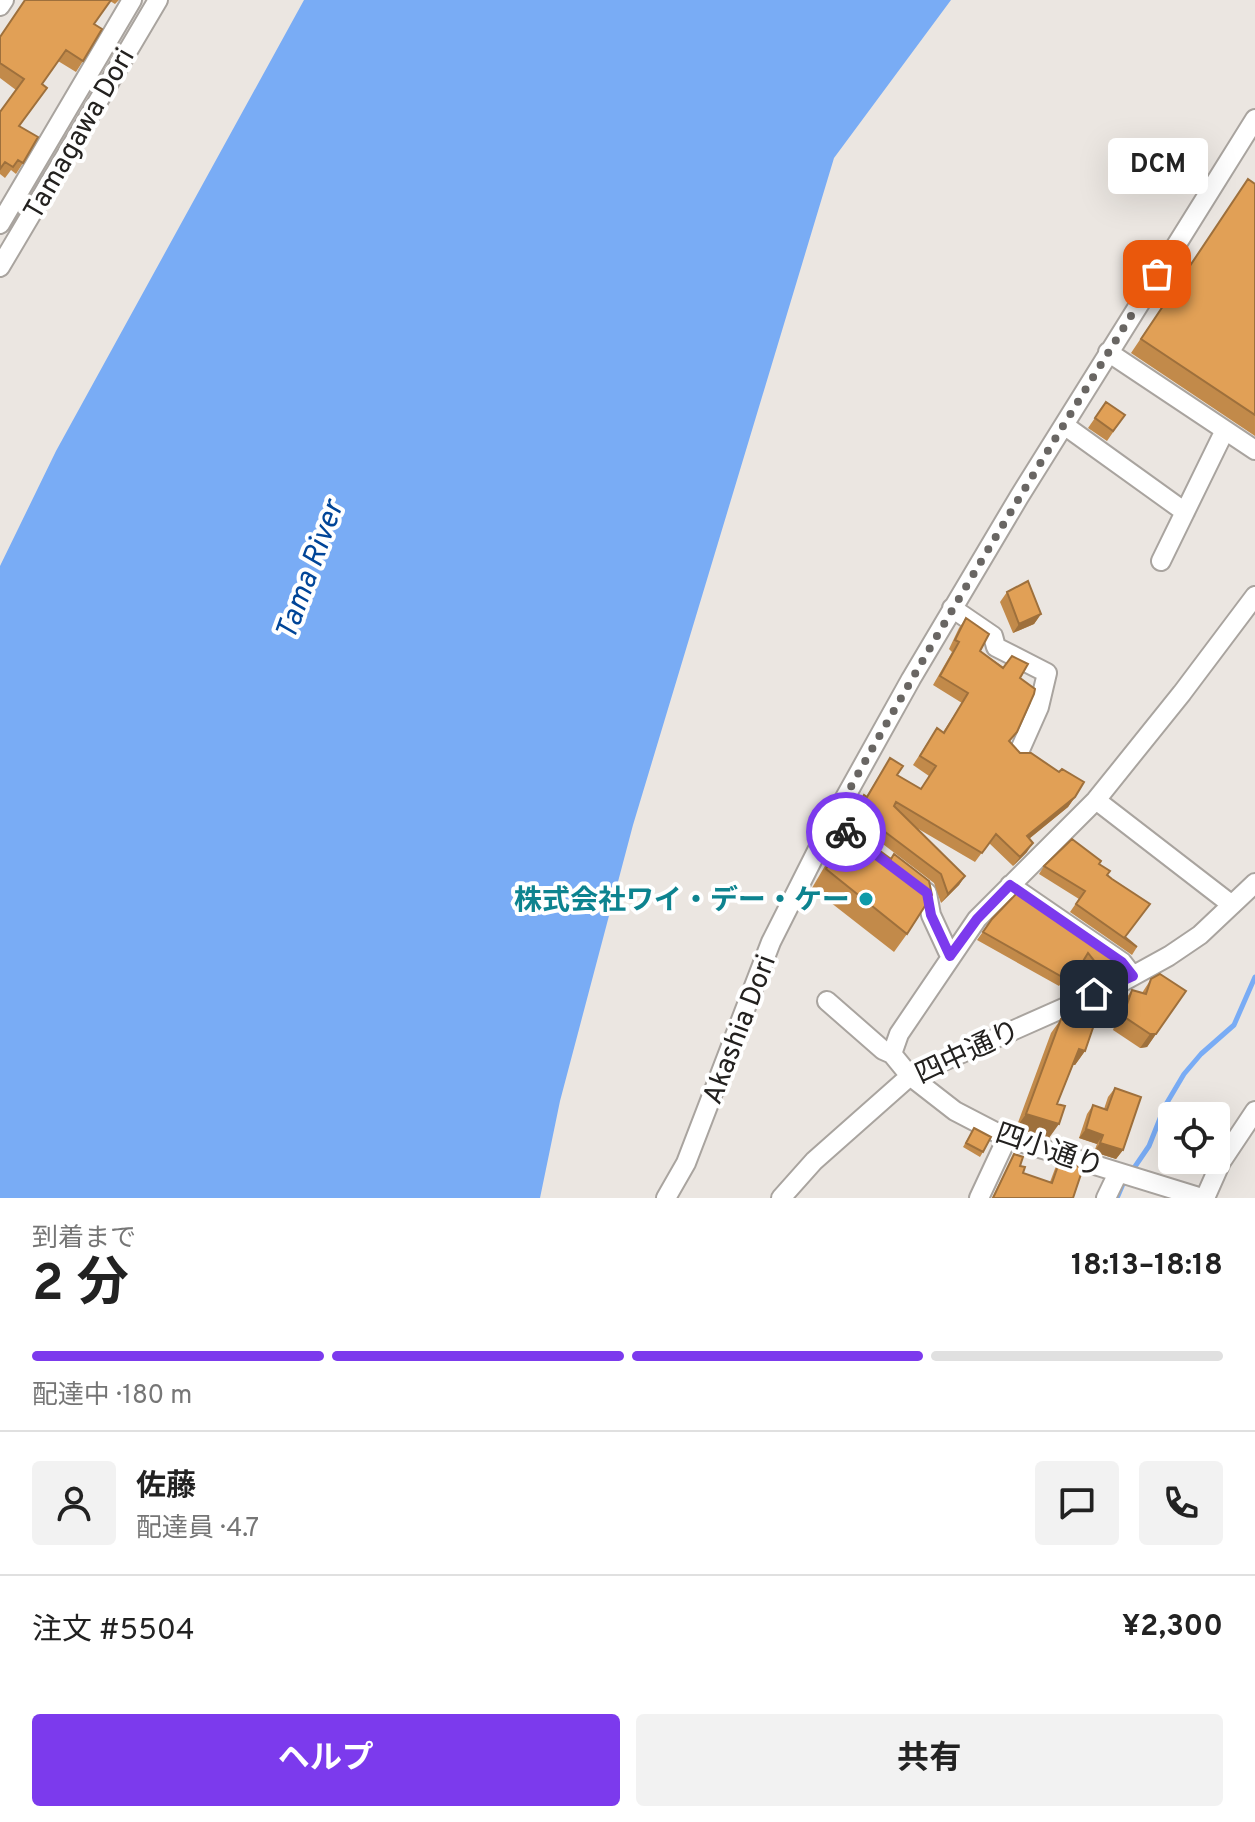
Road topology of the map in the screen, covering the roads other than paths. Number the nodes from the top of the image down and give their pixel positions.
1 (4, 0) edge
2 (132, 0) edge
3 (158, 0) edge
4 (0, 6) edge
5 (1255, 119) edge
6 (0, 224) edge
7 (0, 267) edge
8 (1108, 352) junction
9 (1064, 425) junction
10 (1225, 430) junction
11 (1255, 450) edge
12 (1185, 512) junction
13 (1161, 561) dead end
14 (1255, 596) edge
15 (952, 608) junction
16 (1019, 752) edge
17 (1096, 800) junction
18 (903, 875) edge
19 (1255, 883) edge
20 (1010, 885) junction
21 (1232, 905) junction
22 (950, 956) junction
23 (1133, 976) junction
24 (827, 1001) dead end
25 (892, 1054) junction
26 (910, 1076) junction
27 (1255, 1111) edge
28 (1007, 1138) junction
29 (1118, 1173) junction
30 (666, 1198) edge
31 (781, 1198) edge
32 (979, 1198) edge
33 (1106, 1198) edge
34 (1204, 1198) edge

1 - 4 street
2 - 6 street
3 - 7 street, Tamagawa Dori
5 - 8 street, Akashia Dori
8 - 9 street, Akashia Dori
8 - 10 street
9 - 12 street
9 - 15 street, Akashia Dori
10 - 11 street
10 - 12 street
12 - 13 street
14 - 17 street
15 - 16 street
15 - 30 street, Akashia Dori
17 - 20 street
17 - 21 street
18 - 22 street
19 - 21 street, 四中通り
20 - 22 street
20 - 23 street
21 - 23 street, 四中通り
22 - 25 street
23 - 26 street, 四中通り
24 - 25 street, 四小通り
25 - 26 street, 四小通り
26 - 28 street, 四小通り
26 - 31 street, 四中通り
27 - 34 street
28 - 29 street, 四小通り
28 - 32 street
29 - 33 street
29 - 34 street, 四小通り

